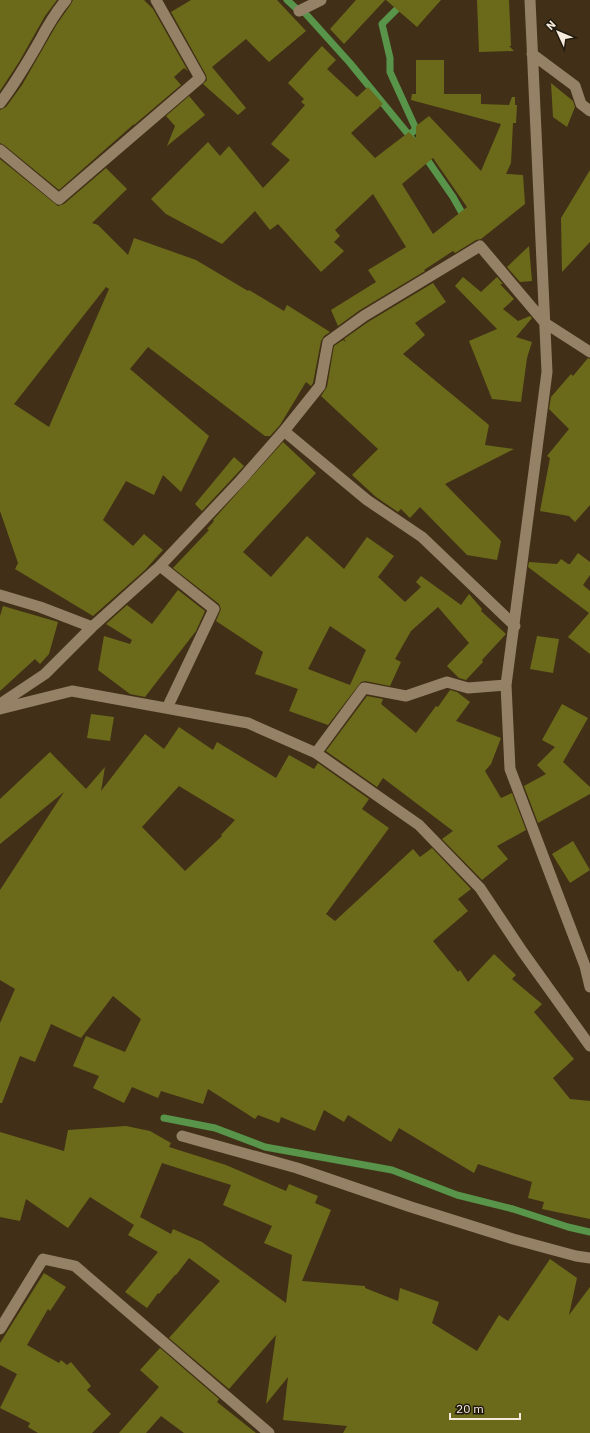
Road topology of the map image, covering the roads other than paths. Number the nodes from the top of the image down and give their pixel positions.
1 (66, 0) edge
2 (156, 0) edge
3 (322, 0) edge
4 (530, 0) edge
5 (298, 11) dead end
6 (532, 54) junction
7 (0, 103) edge
8 (590, 111) edge
9 (0, 150) edge
10 (545, 323) junction
11 (590, 352) edge
12 (284, 431) junction
13 (160, 566) junction
14 (0, 594) edge
15 (514, 626) junction
16 (92, 627) junction
17 (506, 685) junction
18 (0, 704) edge
19 (167, 708) junction
20 (0, 709) edge
21 (316, 753) junction
22 (590, 987) edge
23 (590, 1046) edge
24 (182, 1136) dead end
25 (590, 1258) edge
26 (0, 1329) edge
27 (270, 1433) edge

1 - 7 street
2 - 9 street
3 - 5 street
4 - 6 street
6 - 8 street
6 - 10 street
10 - 11 street
10 - 12 street
10 - 15 street
12 - 13 street
12 - 15 street
13 - 16 street
13 - 19 street
14 - 16 street
15 - 17 street
16 - 18 street
17 - 21 street
17 - 22 street
19 - 20 street
19 - 21 street
21 - 23 street
24 - 25 street
26 - 27 street

